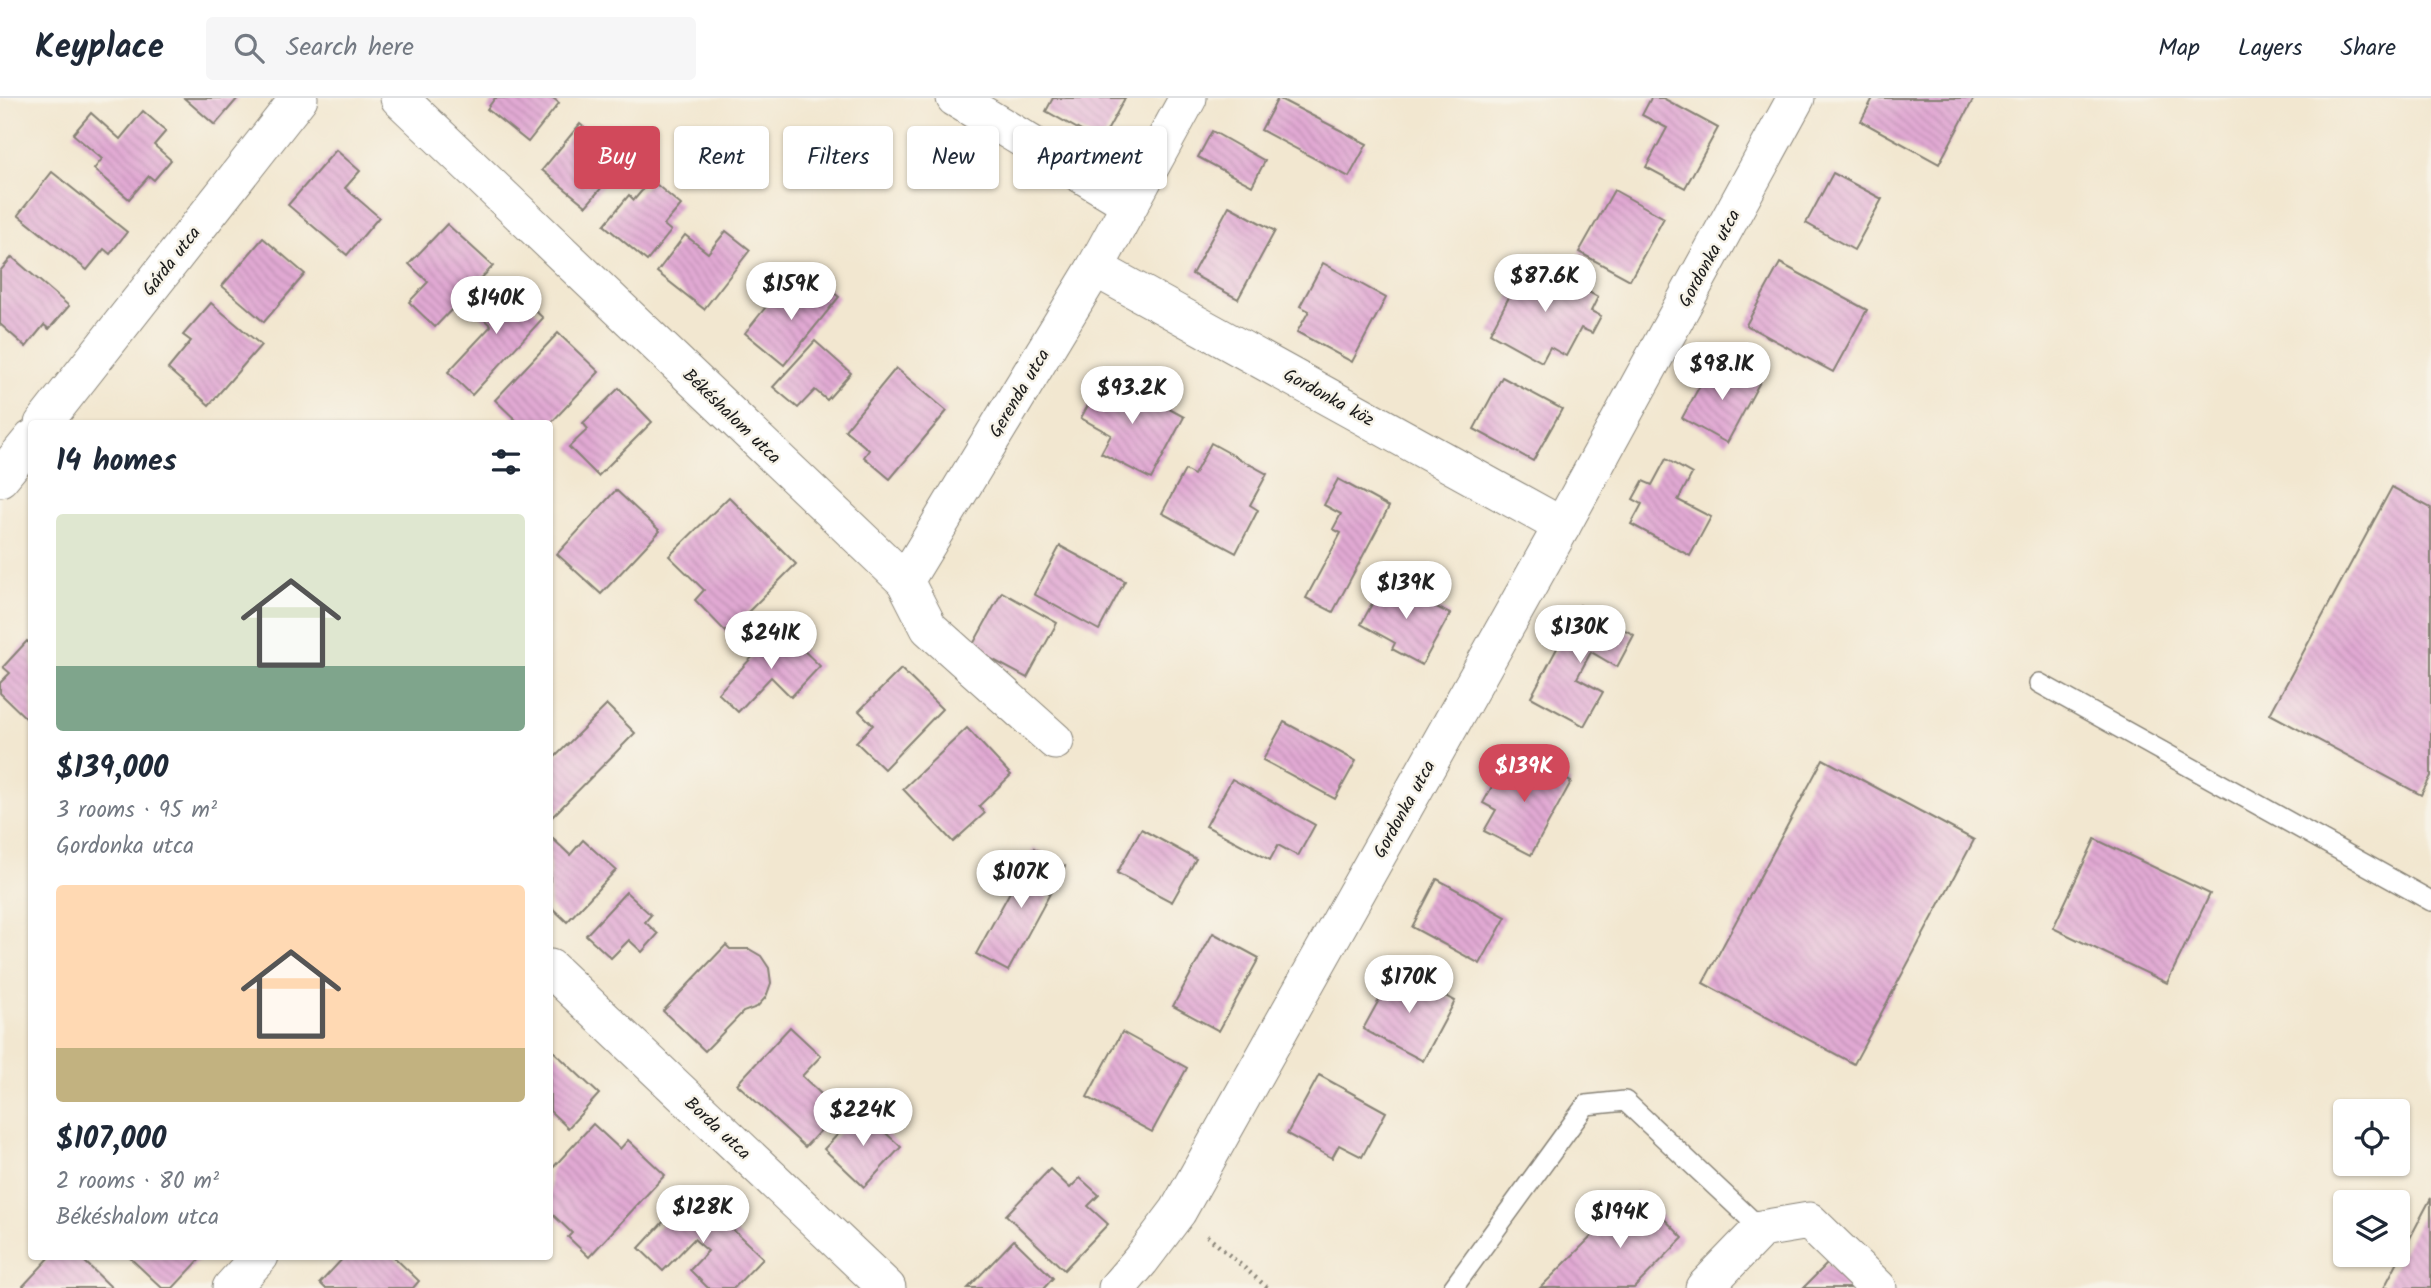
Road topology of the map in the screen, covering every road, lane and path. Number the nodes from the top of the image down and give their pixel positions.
1 (299, 98) edge
2 (399, 98) edge
3 (955, 98) edge
4 (1188, 98) edge
5 (1796, 98) edge
6 (1129, 203) junction
7 (1095, 268) junction
8 (46, 420) edge
9 (1562, 526) junction
10 (905, 582) junction
11 (2039, 683) dead end
12 (1055, 741) dead end
13 (2431, 901) edge
14 (553, 971) edge
15 (1178, 1211) junction
16 (1761, 1229) junction
17 (256, 1260) edge
18 (231, 1288) edge
19 (887, 1288) edge
20 (1117, 1288) edge
21 (1268, 1288) edge
22 (1452, 1288) edge
23 (1704, 1288) edge
24 (1878, 1288) edge

1 - 8 street, Gárda utca
2 - 10 street, Békéshalom utca
3 - 6 street
4 - 6 street, Gerenda utca
5 - 9 street, Gordonka utca
6 - 7 street, Gerenda utca
7 - 9 street, Gordonka köz
7 - 10 street, Gerenda utca
9 - 15 street, Gordonka utca
10 - 12 street, Békéshalom utca
11 - 13 lane
14 - 19 street, Borda utca
15 - 20 street, Gordonka utca
15 - 21 path
16 - 22 lane
16 - 23 street
16 - 24 street
17 - 18 street

